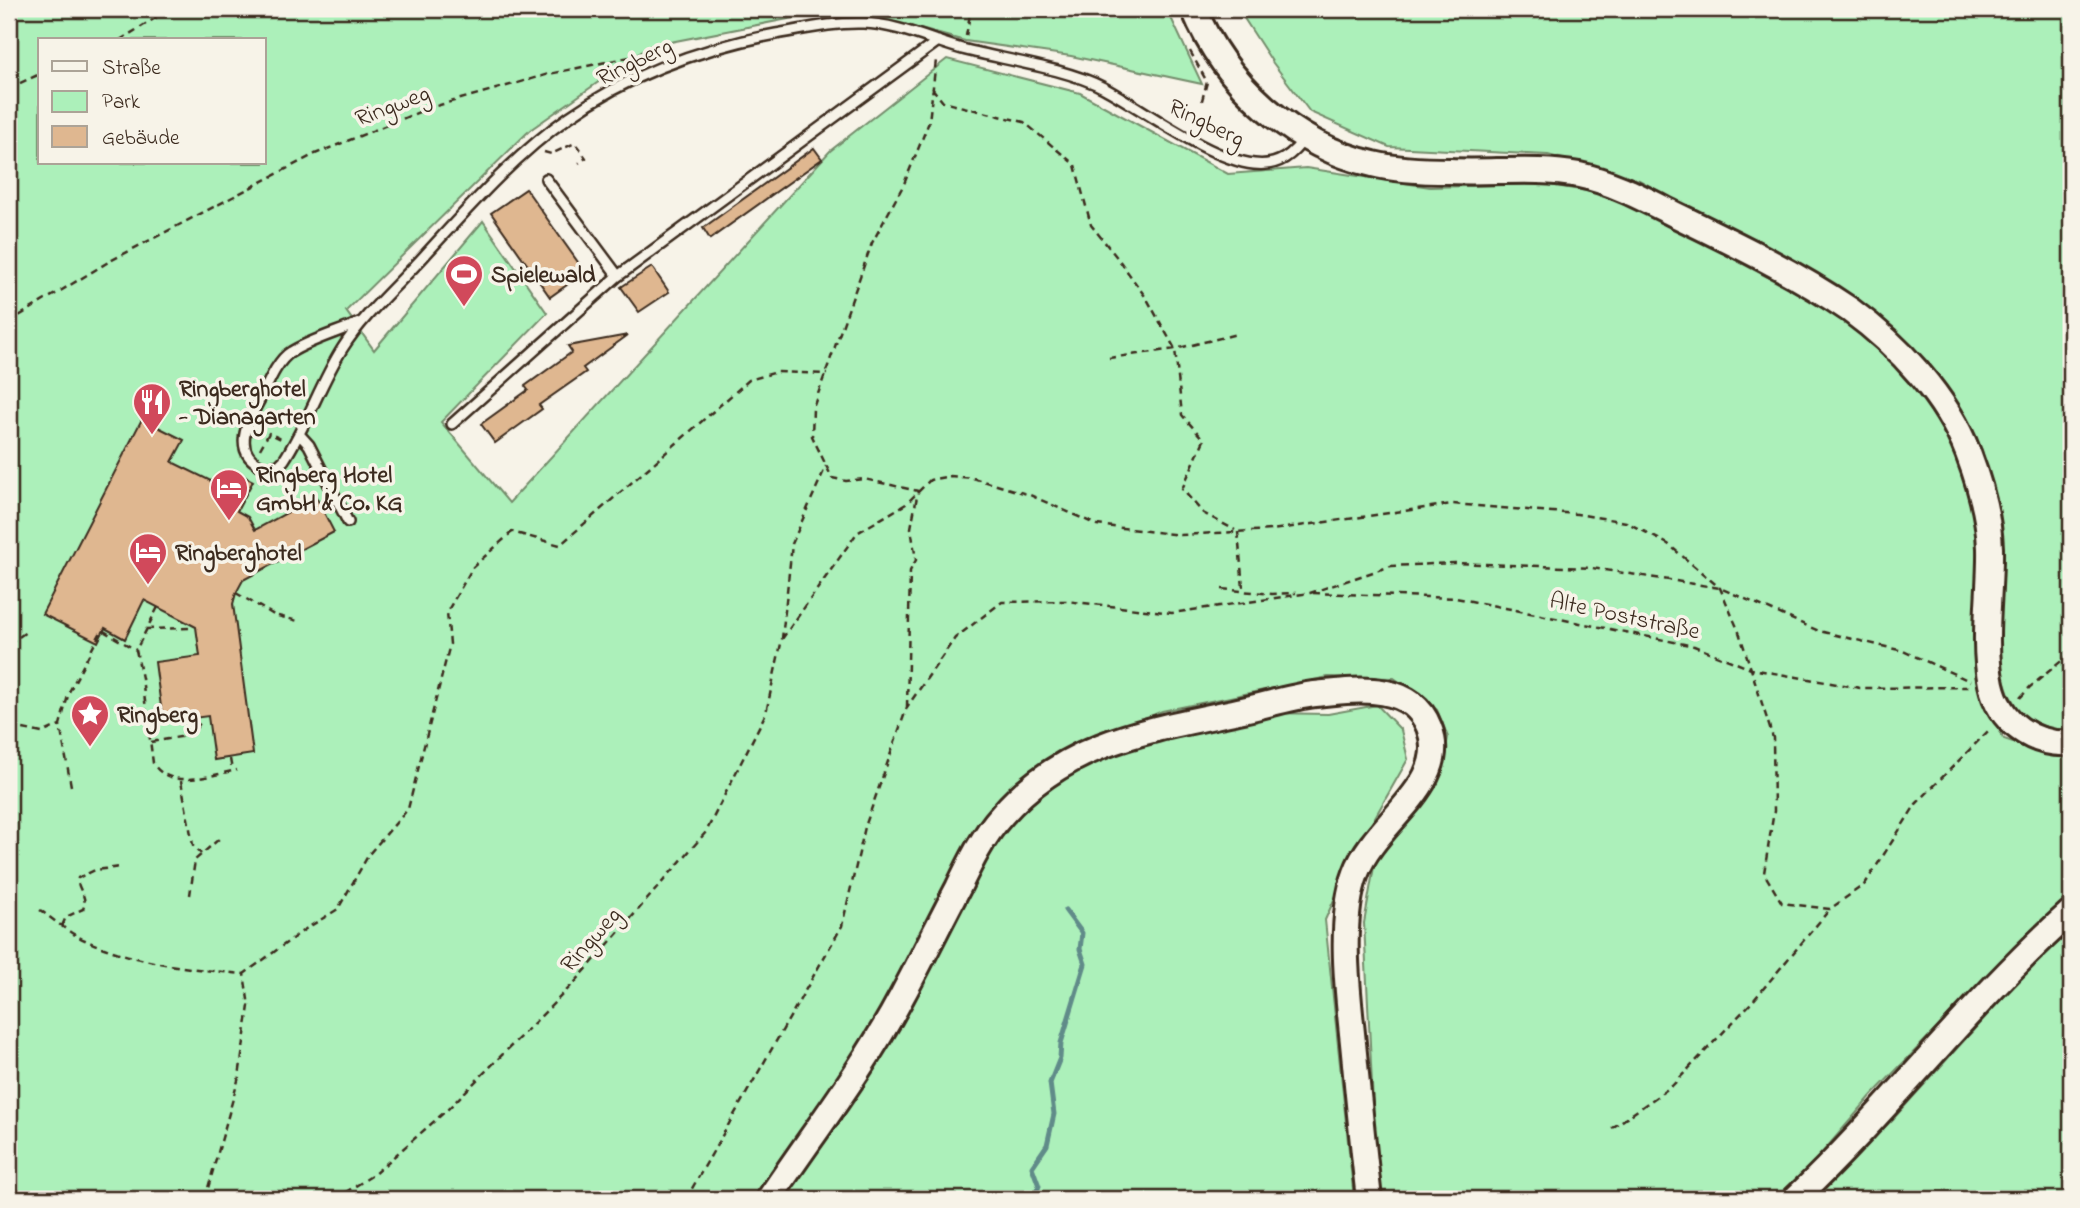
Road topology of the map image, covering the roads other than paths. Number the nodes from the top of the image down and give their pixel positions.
1 (1194, 9) edge
2 (938, 41) junction
3 (1306, 136) junction
4 (546, 179) dead end
5 (618, 276) junction
6 (361, 322) junction
7 (452, 424) dead end
8 (299, 434) junction
9 (348, 522) dead end
10 (2071, 743) edge
11 (2071, 912) edge
12 (769, 1199) edge
13 (1369, 1199) edge
14 (1795, 1199) edge

1 - 3 main road
2 - 3 lane, Ringberg
2 - 5 lane
2 - 6 lane, Ringberg
3 - 10 main road
4 - 5 lane
5 - 7 lane
6 - 8 lane, Ringberg
6 - 8 lane, Ringberg
8 - 9 lane
11 - 14 main road
12 - 13 main road

